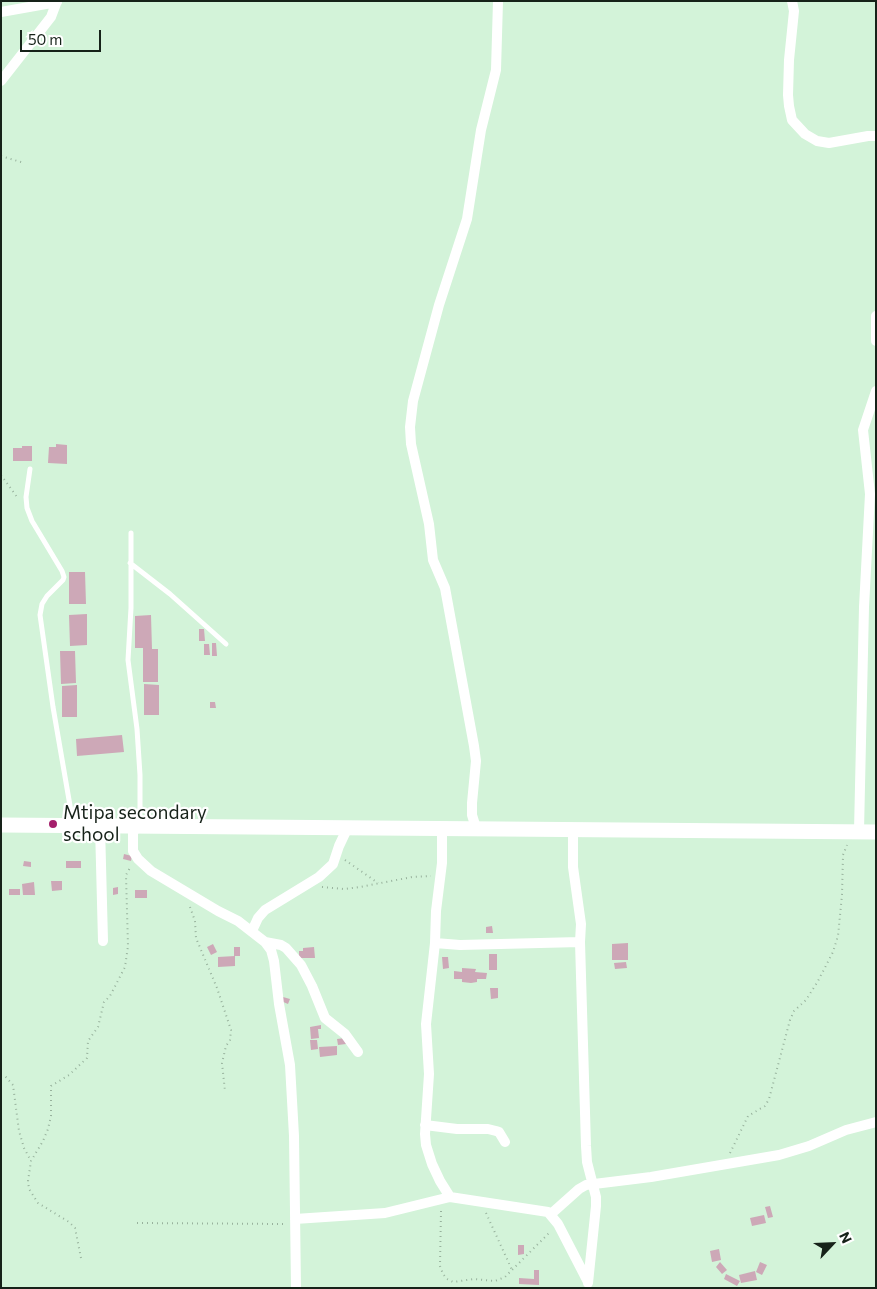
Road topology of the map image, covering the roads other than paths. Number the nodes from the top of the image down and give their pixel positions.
1 (498, 1) edge
2 (792, 1) edge
3 (57, 2) edge
4 (1, 12) edge
5 (1, 81) edge
6 (876, 136) edge
7 (876, 316) edge
8 (876, 341) edge
9 (876, 391) edge
10 (30, 469) dead end
11 (131, 533) dead end
12 (130, 563) junction
13 (226, 644) dead end
14 (1, 825) edge
15 (73, 826) junction
16 (100, 826) junction
17 (139, 826) junction
18 (348, 827) junction
19 (442, 828) junction
20 (476, 828) junction
21 (573, 829) junction
22 (855, 831) junction
23 (876, 832) edge
24 (252, 931) junction
25 (103, 942) dead end
26 (265, 942) junction
27 (580, 942) junction
28 (435, 943) junction
29 (358, 1052) dead end
30 (876, 1122) edge
31 (426, 1125) junction
32 (504, 1142) dead end
33 (592, 1183) junction
34 (447, 1198) junction
35 (551, 1214) junction
36 (295, 1222) junction
37 (588, 1285) edge
38 (296, 1288) edge

1 - 20 street
2 - 6 street
3 - 4 street
3 - 5 street
7 - 8 street
9 - 22 street
10 - 15 lane
11 - 12 lane
12 - 13 lane
12 - 17 lane
14 - 15 main road
15 - 16 main road
16 - 17 main road
16 - 25 street
17 - 18 main road
17 - 24 street
18 - 19 main road
18 - 24 street
19 - 20 main road
19 - 28 street
20 - 21 main road
21 - 22 main road
21 - 27 street
22 - 23 main road
24 - 26 street
26 - 29 street
26 - 36 street
27 - 28 street
27 - 33 street
28 - 31 street
30 - 33 street
31 - 32 street
31 - 34 street
33 - 35 street
33 - 37 street
34 - 35 street
34 - 36 street
35 - 37 street
36 - 38 street

